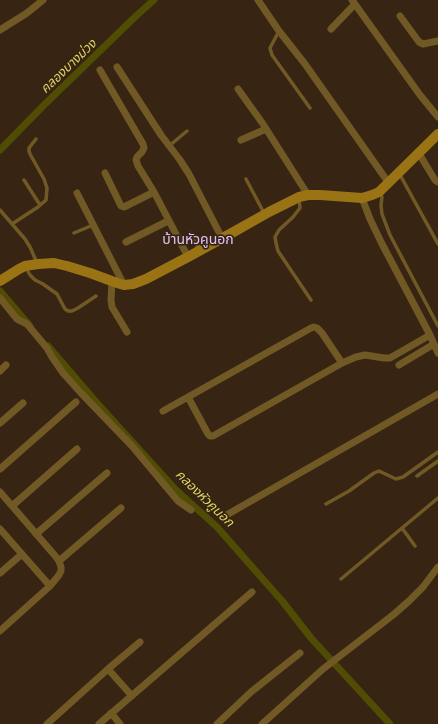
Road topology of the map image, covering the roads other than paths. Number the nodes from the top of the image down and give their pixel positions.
1 (44, 0) edge
2 (258, 0) edge
3 (353, 2) edge
4 (400, 16) dead end
5 (331, 29) dead end
6 (0, 30) edge
7 (279, 31) junction
8 (438, 41) edge
9 (117, 67) dead end
10 (100, 70) dead end
11 (238, 89) dead end
12 (310, 108) dead end
13 (438, 117) edge
14 (266, 129) junction
15 (187, 131) dead end
16 (438, 134) edge
17 (36, 139) dead end
18 (241, 140) dead end
19 (169, 146) junction
20 (418, 152) junction
21 (398, 172) junction
22 (105, 173) dead end
23 (246, 179) dead end
24 (24, 180) dead end
25 (388, 182) junction
26 (438, 182) edge
27 (154, 192) junction
28 (379, 192) junction
29 (77, 193) dead end
30 (304, 196) junction
31 (362, 198) junction
32 (40, 205) junction
33 (0, 210) edge
34 (265, 214) junction
35 (168, 221) junction
36 (12, 224) junction
37 (93, 225) junction
38 (74, 233) dead end
39 (190, 233) dead end
40 (222, 238) junction
41 (126, 242) dead end
42 (438, 244) edge
43 (199, 251) junction
44 (188, 257) junction
45 (38, 264) junction
46 (25, 266) junction
47 (2, 279) edge
48 (112, 281) junction
49 (124, 284) junction
50 (96, 296) dead end
51 (0, 298) edge
52 (311, 300) dead end
53 (438, 326) edge
54 (127, 332) dead end
55 (430, 335) junction
56 (436, 343) edge
57 (438, 353) edge
58 (342, 363) junction
59 (399, 365) dead end
60 (438, 394) edge
61 (188, 398) junction
62 (76, 402) dead end
63 (23, 404) dead end
64 (163, 411) dead end
65 (0, 423) edge
66 (77, 449) dead end
67 (438, 452) edge
68 (438, 461) edge
69 (0, 469) edge
70 (107, 473) dead end
71 (417, 476) dead end
72 (0, 492) edge
73 (438, 498) edge
74 (326, 504) dead end
75 (12, 506) junction
76 (120, 508) dead end
77 (191, 510) dead end
78 (223, 517) dead end
79 (402, 528) junction
80 (0, 529) edge
81 (36, 534) junction
82 (415, 546) dead end
83 (22, 554) junction
84 (59, 561) junction
85 (438, 567) edge
86 (0, 573) edge
87 (341, 579) dead end
88 (50, 586) junction
89 (252, 592) dead end
90 (0, 631) edge
91 (140, 642) dead end
92 (300, 653) dead end
93 (108, 669) junction
94 (132, 696) junction
95 (112, 713) junction
96 (47, 724) edge
97 (99, 724) edge
98 (120, 724) edge
99 (217, 724) edge
100 (262, 724) edge

1 - 6 street
2 - 7 street
3 - 5 street
3 - 13 street
4 - 8 street
7 - 12 lane
7 - 25 street
9 - 19 street
10 - 27 street
11 - 14 street
14 - 18 street
14 - 30 street
15 - 19 lane
16 - 20 street
17 - 32 lane
19 - 40 street
20 - 21 street
20 - 26 street
21 - 25 street
21 - 42 lane
22 - 27 street
23 - 34 lane
24 - 32 lane
25 - 28 street
27 - 35 street
28 - 31 street
28 - 53 lane
29 - 37 street
30 - 31 street
30 - 34 street
30 - 52 lane
31 - 55 street
32 - 36 lane
33 - 36 lane
34 - 40 street
35 - 41 street
35 - 44 street
36 - 45 lane
37 - 38 lane
37 - 49 street
39 - 43 lane
40 - 43 street
43 - 44 street
44 - 49 street
45 - 46 street
45 - 48 street
46 - 47 street
46 - 50 lane
48 - 49 street
48 - 54 street
51 - 77 street
55 - 56 street
55 - 58 street
56 - 57 street
56 - 59 street
58 - 61 street
58 - 61 street
60 - 78 street
61 - 64 street
62 - 69 street
63 - 65 street
66 - 75 street
67 - 74 lane
68 - 71 lane
70 - 81 street
72 - 75 street
73 - 79 lane
75 - 81 street
76 - 84 street
79 - 82 lane
79 - 87 lane
80 - 83 street
81 - 84 street
83 - 86 street
83 - 88 street
84 - 88 street
85 - 100 street
88 - 90 street
89 - 94 street
91 - 93 street
92 - 99 street
93 - 94 street
93 - 96 street
94 - 95 street
95 - 97 street
95 - 98 street

